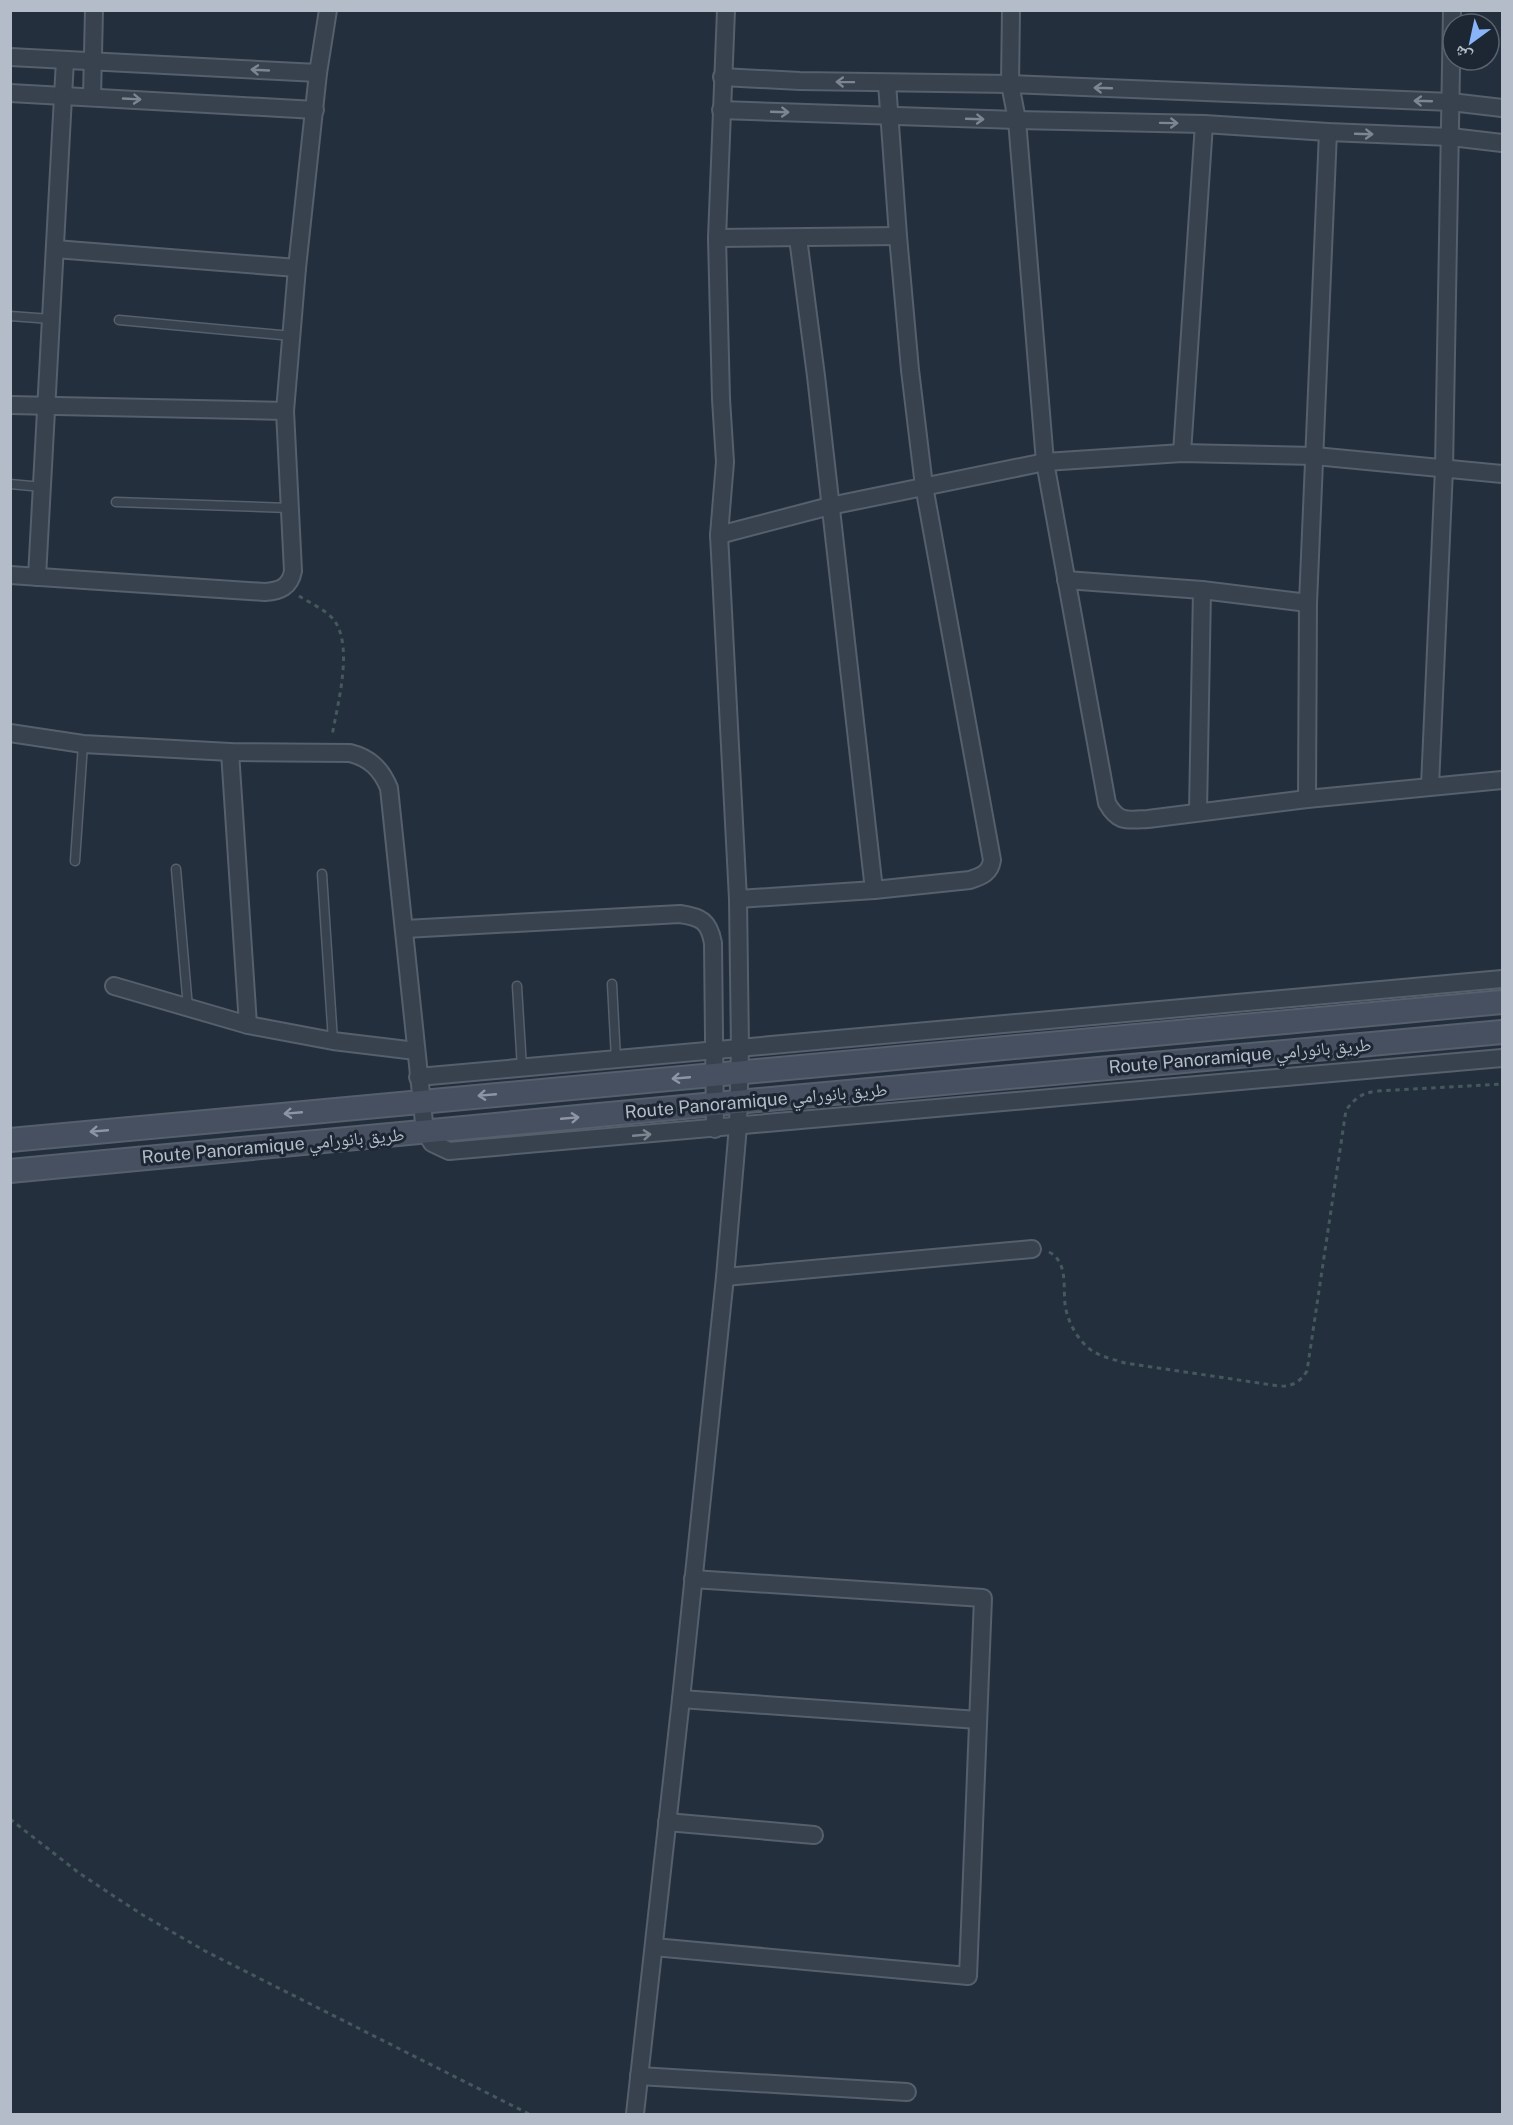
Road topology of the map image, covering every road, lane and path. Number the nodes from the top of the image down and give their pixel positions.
1 (94, 10) edge
2 (327, 10) edge
3 (726, 10) edge
4 (1011, 10) edge
5 (1452, 10) edge
6 (10, 57) edge
7 (65, 60) junction
8 (92, 61) junction
9 (318, 73) junction
10 (722, 77) junction
11 (887, 83) junction
12 (1010, 84) junction
13 (10, 93) edge
14 (63, 95) junction
15 (92, 97) junction
16 (1451, 102) junction
17 (1503, 108) edge
18 (315, 110) junction
19 (721, 110) junction
20 (889, 115) junction
21 (1017, 120) junction
22 (1204, 124) junction
23 (1328, 132) junction
24 (1451, 137) junction
25 (1503, 143) edge
26 (898, 236) junction
27 (717, 238) junction
28 (798, 238) junction
29 (55, 249) junction
30 (297, 268) junction
31 (10, 316) edge
32 (51, 319) junction
33 (119, 320) dead end
34 (292, 336) junction
35 (10, 405) edge
36 (46, 407) junction
37 (285, 411) junction
38 (1182, 453) junction
39 (1315, 456) junction
40 (1045, 462) junction
41 (1444, 469) junction
42 (1503, 474) edge
43 (10, 484) edge
44 (924, 486) junction
45 (42, 487) junction
46 (116, 502) dead end
47 (831, 506) junction
48 (289, 508) junction
49 (719, 535) junction
50 (10, 575) edge
51 (37, 577) junction
52 (1066, 580) junction
53 (286, 587) junction
54 (1202, 590) junction
55 (1308, 603) junction
56 (10, 733) edge
57 (83, 744) junction
58 (230, 752) junction
59 (329, 753) junction
60 (1503, 780) edge
61 (1430, 786) junction
62 (1307, 799) junction
63 (1198, 813) junction
64 (75, 861) dead end
65 (176, 869) dead end
66 (322, 874) dead end
67 (874, 890) junction
68 (738, 899) junction
69 (405, 929) junction
70 (1503, 979) edge
71 (612, 984) dead end
72 (114, 986) dead end
73 (518, 986) dead end
74 (1503, 1002) edge
75 (188, 1009) junction
76 (248, 1025) junction
77 (1503, 1032) edge
78 (333, 1041) junction
79 (740, 1048) junction
80 (416, 1051) junction
81 (714, 1051) junction
82 (1503, 1058) edge
83 (616, 1059) junction
84 (522, 1068) junction
85 (739, 1073) junction
86 (714, 1075) junction
87 (418, 1077) junction
88 (1503, 1084) edge
89 (421, 1101) junction
90 (739, 1102) junction
91 (715, 1104) junction
92 (738, 1126) junction
93 (715, 1128) junction
94 (425, 1131) junction
95 (10, 1140) edge
96 (10, 1171) edge
97 (1032, 1250) joint
98 (725, 1277) junction
99 (693, 1579) junction
100 (681, 1699) junction
101 (978, 1720) junction
102 (10, 1819) edge
103 (667, 1822) junction
104 (814, 1835) dead end
105 (654, 1947) junction
106 (639, 2076) junction
107 (907, 2092) dead end
108 (529, 2115) edge
109 (635, 2115) edge

1 - 8 street
2 - 9 street
3 - 10 street
4 - 12 street
5 - 16 street
6 - 7 street
7 - 8 street
7 - 14 street
9 -> 8 street
8 - 15 street
9 - 18 street
11 -> 10 street
10 - 19 street
11 - 12 street
11 - 20 street
16 -> 12 street
12 - 21 street
13 - 14 street
14 - 15 street
14 - 29 street
15 -> 18 street
16 - 17 street
16 - 24 street
18 - 30 street
19 -> 20 street
19 - 27 street
20 -> 21 street
20 - 26 street
21 -> 22 street
21 - 40 street
22 - 23 street
22 - 38 street
23 -> 24 street
23 - 39 street
24 - 25 street
24 - 41 street
26 - 28 street
26 - 44 street
27 - 28 street
27 - 49 street
28 - 47 street
29 - 30 street
29 - 32 street
30 - 34 street
31 - 32 lane
32 - 36 street
33 - 34 lane
34 - 37 street
35 - 36 street
36 - 37 street
36 - 45 street
37 - 48 street
38 - 39 street
38 - 40 street
39 - 41 street
39 - 55 street
40 - 44 street
40 - 52 street
41 - 42 street
41 - 61 street
43 - 45 lane
44 - 47 street
44 - 67 street
45 - 51 street
46 - 48 lane
47 - 49 street
47 - 67 street
48 - 53 street
49 - 68 street
50 - 51 street
51 - 53 street
52 - 54 street
52 - 63 street
53 - 59 path
54 - 55 street
54 - 63 street
55 - 62 street
56 - 57 street
57 - 58 street
57 - 64 lane
58 - 59 street
58 - 76 street
59 - 69 street
60 - 61 street
61 - 62 street
62 - 63 street
65 - 75 lane
66 - 78 lane
67 - 68 street
68 - 79 street
69 - 80 street
69 - 81 street
70 - 79 street
71 - 83 lane
72 - 75 street
73 - 84 lane
74 - 85 street, Route Panoramique طريق بانورامي
75 - 76 street
76 - 78 street
77 - 90 street, Route Panoramique طريق بانورامي
78 - 80 street
79 - 81 street
79 - 85 street
80 - 87 street
81 - 83 street
81 - 86 street
82 - 92 street
83 - 84 street
84 - 87 street
85 - 86 street, Route Panoramique طريق بانورامي
85 - 90 street
86 -> 89 street, Route Panoramique طريق بانورامي
86 - 91 street
87 - 89 street
88 - 97 path
89 - 94 street
89 -> 95 street, Route Panoramique طريق بانورامي
90 - 91 street, Route Panoramique طريق بانورامي
90 - 92 street
91 - 93 street
94 -> 91 street, Route Panoramique طريق بانورامي
92 - 93 street
92 - 98 street
94 -> 93 street
94 - 96 street, Route Panoramique طريق بانورامي
97 - 98 street
98 - 99 street
99 - 100 street
99 - 101 street
100 - 101 street
100 - 103 street
101 - 105 street
102 - 108 path
103 - 104 street
103 - 105 street
105 - 106 street
106 - 107 street
106 - 109 street

